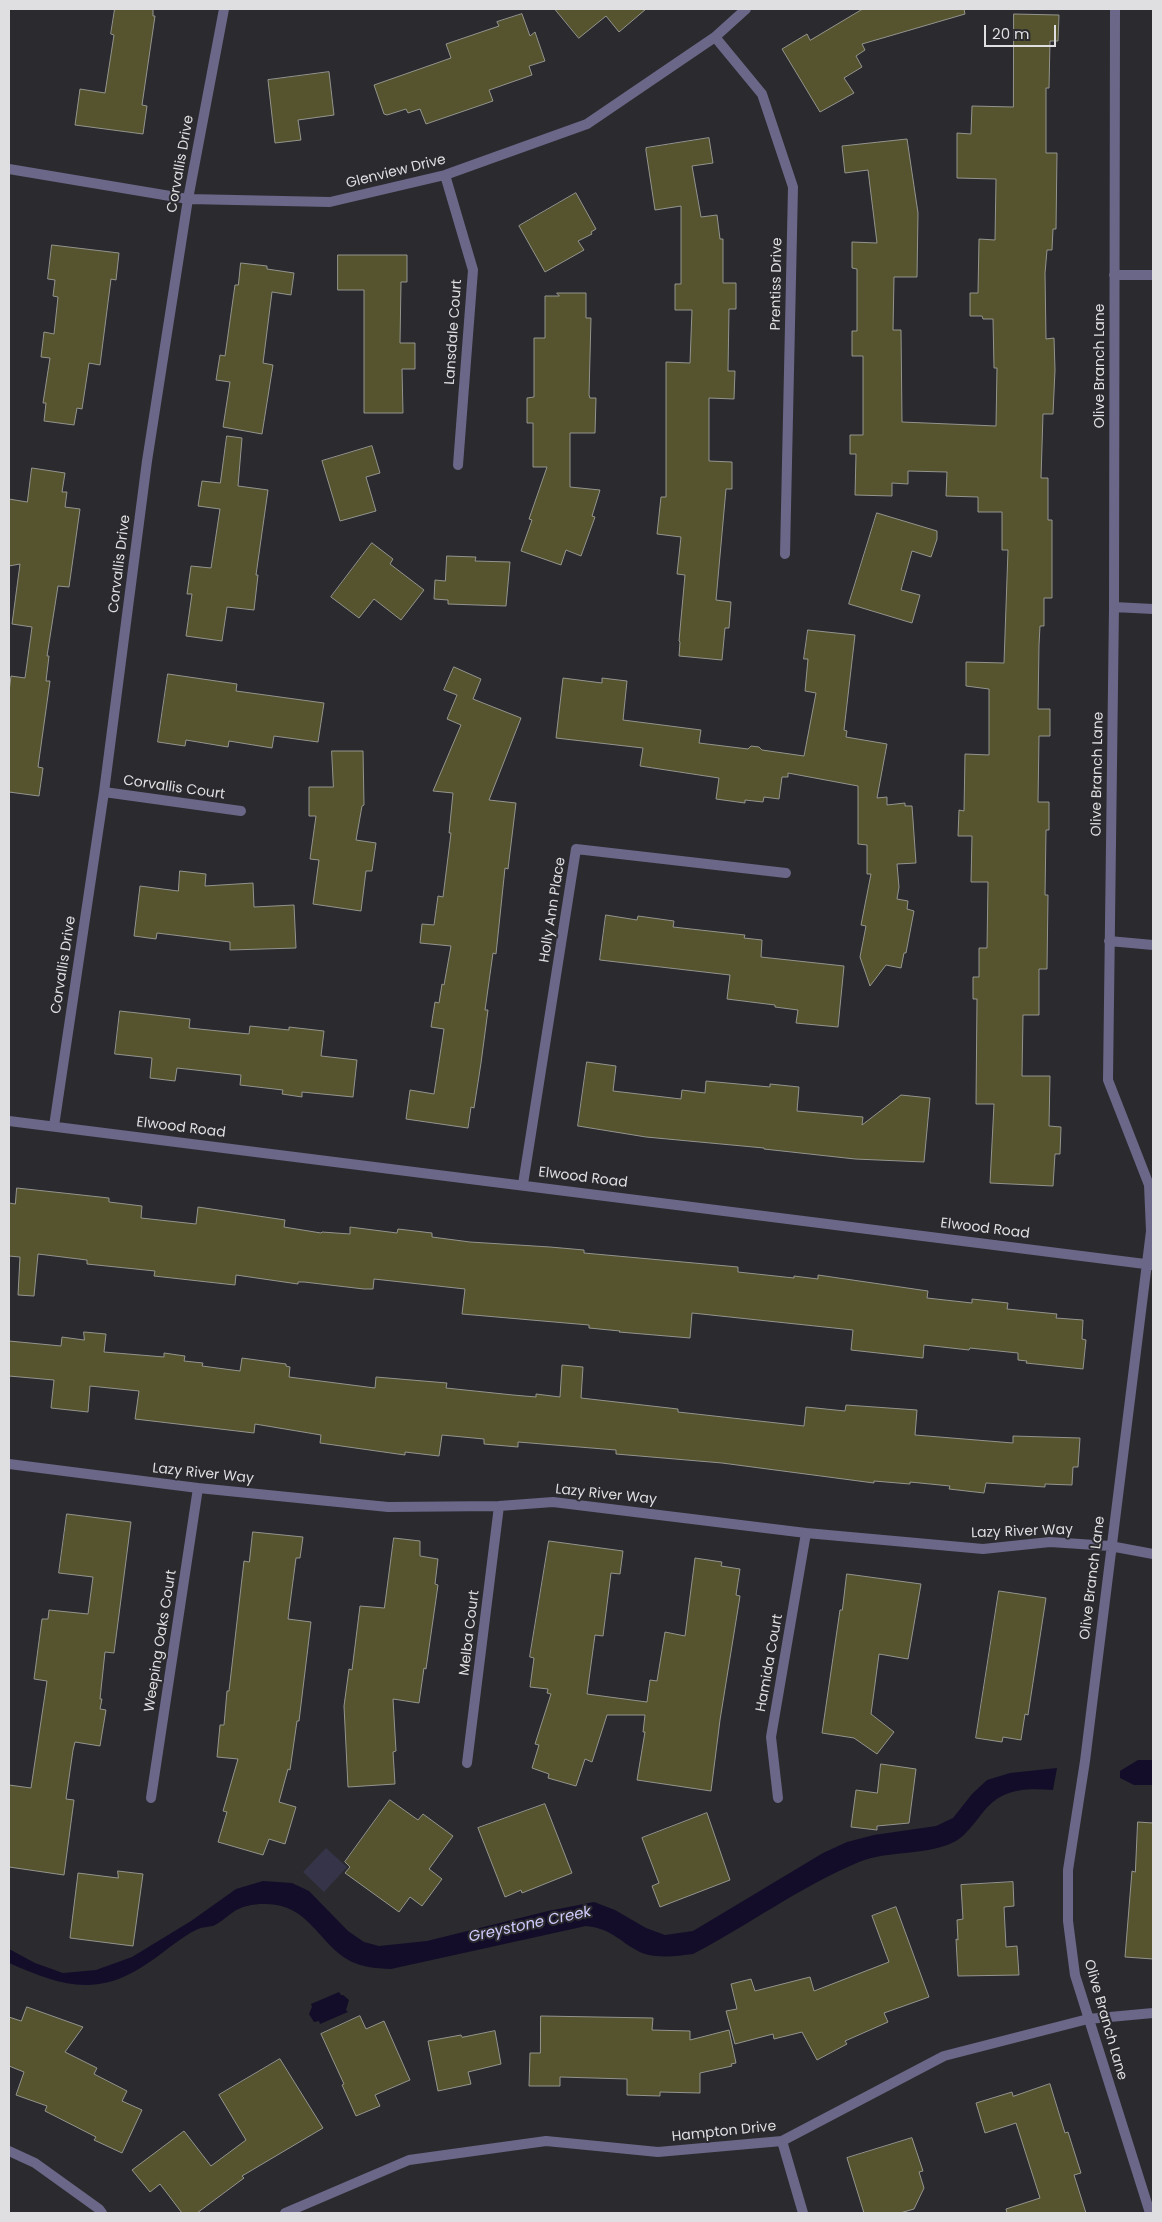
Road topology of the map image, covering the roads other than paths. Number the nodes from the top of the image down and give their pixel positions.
1 (224, 9) edge
2 (746, 9) edge
3 (1115, 9) edge
4 (715, 37) junction
5 (9, 169) edge
6 (445, 175) junction
7 (188, 199) junction
8 (1114, 275) junction
9 (1153, 275) edge
10 (458, 465) dead end
11 (785, 554) dead end
12 (1114, 607) junction
13 (1153, 608) edge
14 (104, 792) junction
15 (241, 812) dead end
16 (786, 873) dead end
17 (1109, 942) junction
18 (1153, 945) edge
19 (9, 1121) edge
20 (54, 1126) junction
21 (523, 1184) junction
22 (1150, 1264) edge
23 (9, 1464) edge
24 (198, 1488) junction
25 (499, 1506) junction
26 (806, 1533) junction
27 (1110, 1546) junction
28 (1153, 1554) edge
29 (468, 1763) dead end
30 (151, 1798) dead end
31 (778, 1798) dead end
32 (1153, 2013) edge
33 (1088, 2019) junction
34 (782, 2141) junction
35 (9, 2151) edge
36 (102, 2213) edge
37 (286, 2213) edge
38 (803, 2213) edge
39 (1150, 2213) edge

1 - 7 street, Corvallis Drive
2 - 4 street, Glenview Drive
3 - 8 street, Olive Branch Lane
4 - 6 street, Glenview Drive
4 - 11 street, Prentiss Drive
5 - 7 street, Glenview Drive
6 - 7 street, Glenview Drive
6 - 10 street, Lansdale Court
7 - 14 street, Corvallis Drive
8 - 9 street
8 - 12 street, Olive Branch Lane
12 - 13 street
12 - 17 street, Olive Branch Lane
14 - 15 street, Corvallis Court
14 - 20 street, Corvallis Drive
16 - 21 street, Holly Ann Place
17 - 18 street
17 - 22 street, Olive Branch Lane
19 - 20 street, Elwood Road
20 - 21 street, Elwood Road
21 - 22 street, Elwood Road
22 - 27 street, Olive Branch Lane
23 - 24 street, Lazy River Way
24 - 25 street, Lazy River Way
24 - 30 street, Weeping Oaks Court
25 - 26 street, Lazy River Way
25 - 29 street, Melba Court
26 - 27 street, Lazy River Way
26 - 31 street, Hamida Court
27 - 28 street, Lazy River Way
27 - 33 street, Olive Branch Lane
32 - 33 street, Hampton Drive
33 - 34 street, Hampton Drive
33 - 39 street, Olive Branch Lane
34 - 37 street, Hampton Drive
34 - 38 street
35 - 36 street

